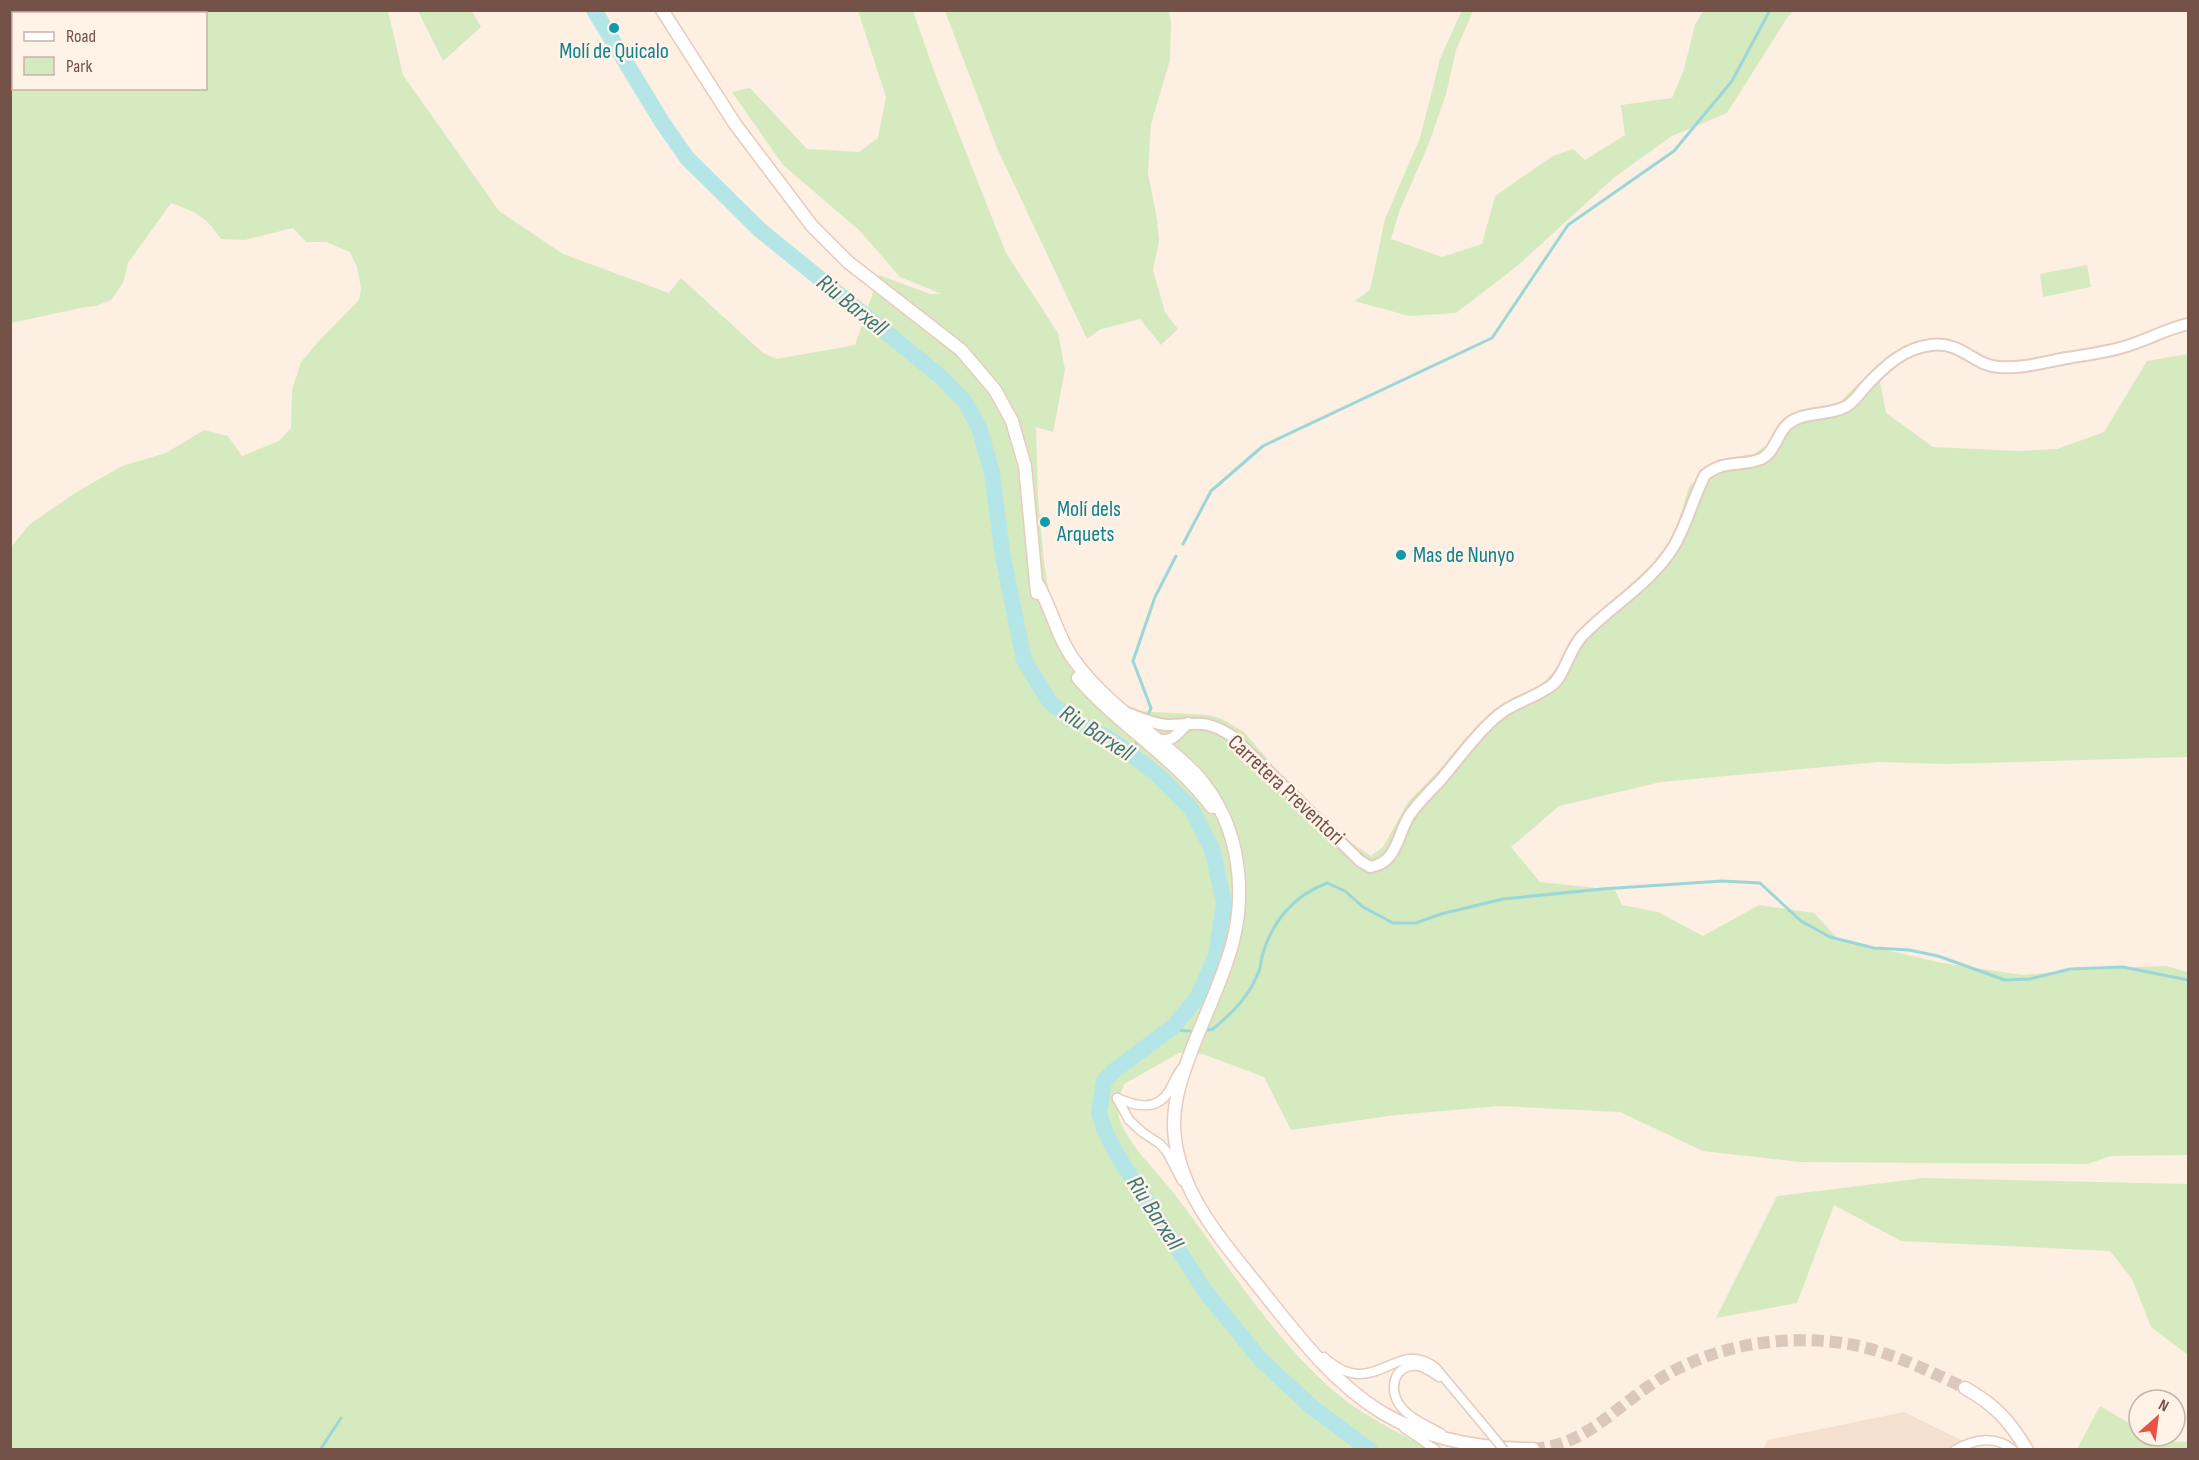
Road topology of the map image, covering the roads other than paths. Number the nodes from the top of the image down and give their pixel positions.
1 (662, 10) edge
2 (2188, 324) edge
3 (1125, 718) junction
4 (1188, 723) junction
5 (1167, 725) junction
6 (1173, 740) junction
7 (1159, 741) junction
8 (1178, 756) junction
9 (1184, 774) junction
10 (1232, 838) junction
11 (1186, 1064) junction
12 (1142, 1107) junction
13 (1130, 1120) junction
14 (1190, 1190) junction
15 (1291, 1327) junction
16 (1444, 1381) junction
17 (1965, 1388) tunnel mouth
18 (1381, 1412) junction
19 (1461, 1442) junction
20 (1436, 1449) edge
21 (1504, 1449) edge
22 (1533, 1449) edge
23 (1955, 1449) edge
24 (2013, 1449) edge
25 (2027, 1449) edge

1 - 3 main road
2 - 4 street, Carretera Preventori
3 - 5 street, Carretera Preventori
3 - 7 main road
3 - 9 main road
4 - 5 street, Carretera Preventori
4 - 6 street
5 - 7 street
6 - 7 street
6 - 8 street
7 - 8 main road
7 - 9 street
8 - 10 main road
9 - 10 main road
10 - 11 main road
11 - 12 street
11 - 14 main road
12 - 13 street
12 - 13 street
13 - 14 street
14 - 15 main road
15 - 16 street
15 - 18 main road
16 - 19 street
16 - 21 street, bridge
17 - 25 main road
18 - 19 main road
18 - 20 street
19 - 22 main road
23 - 24 street

